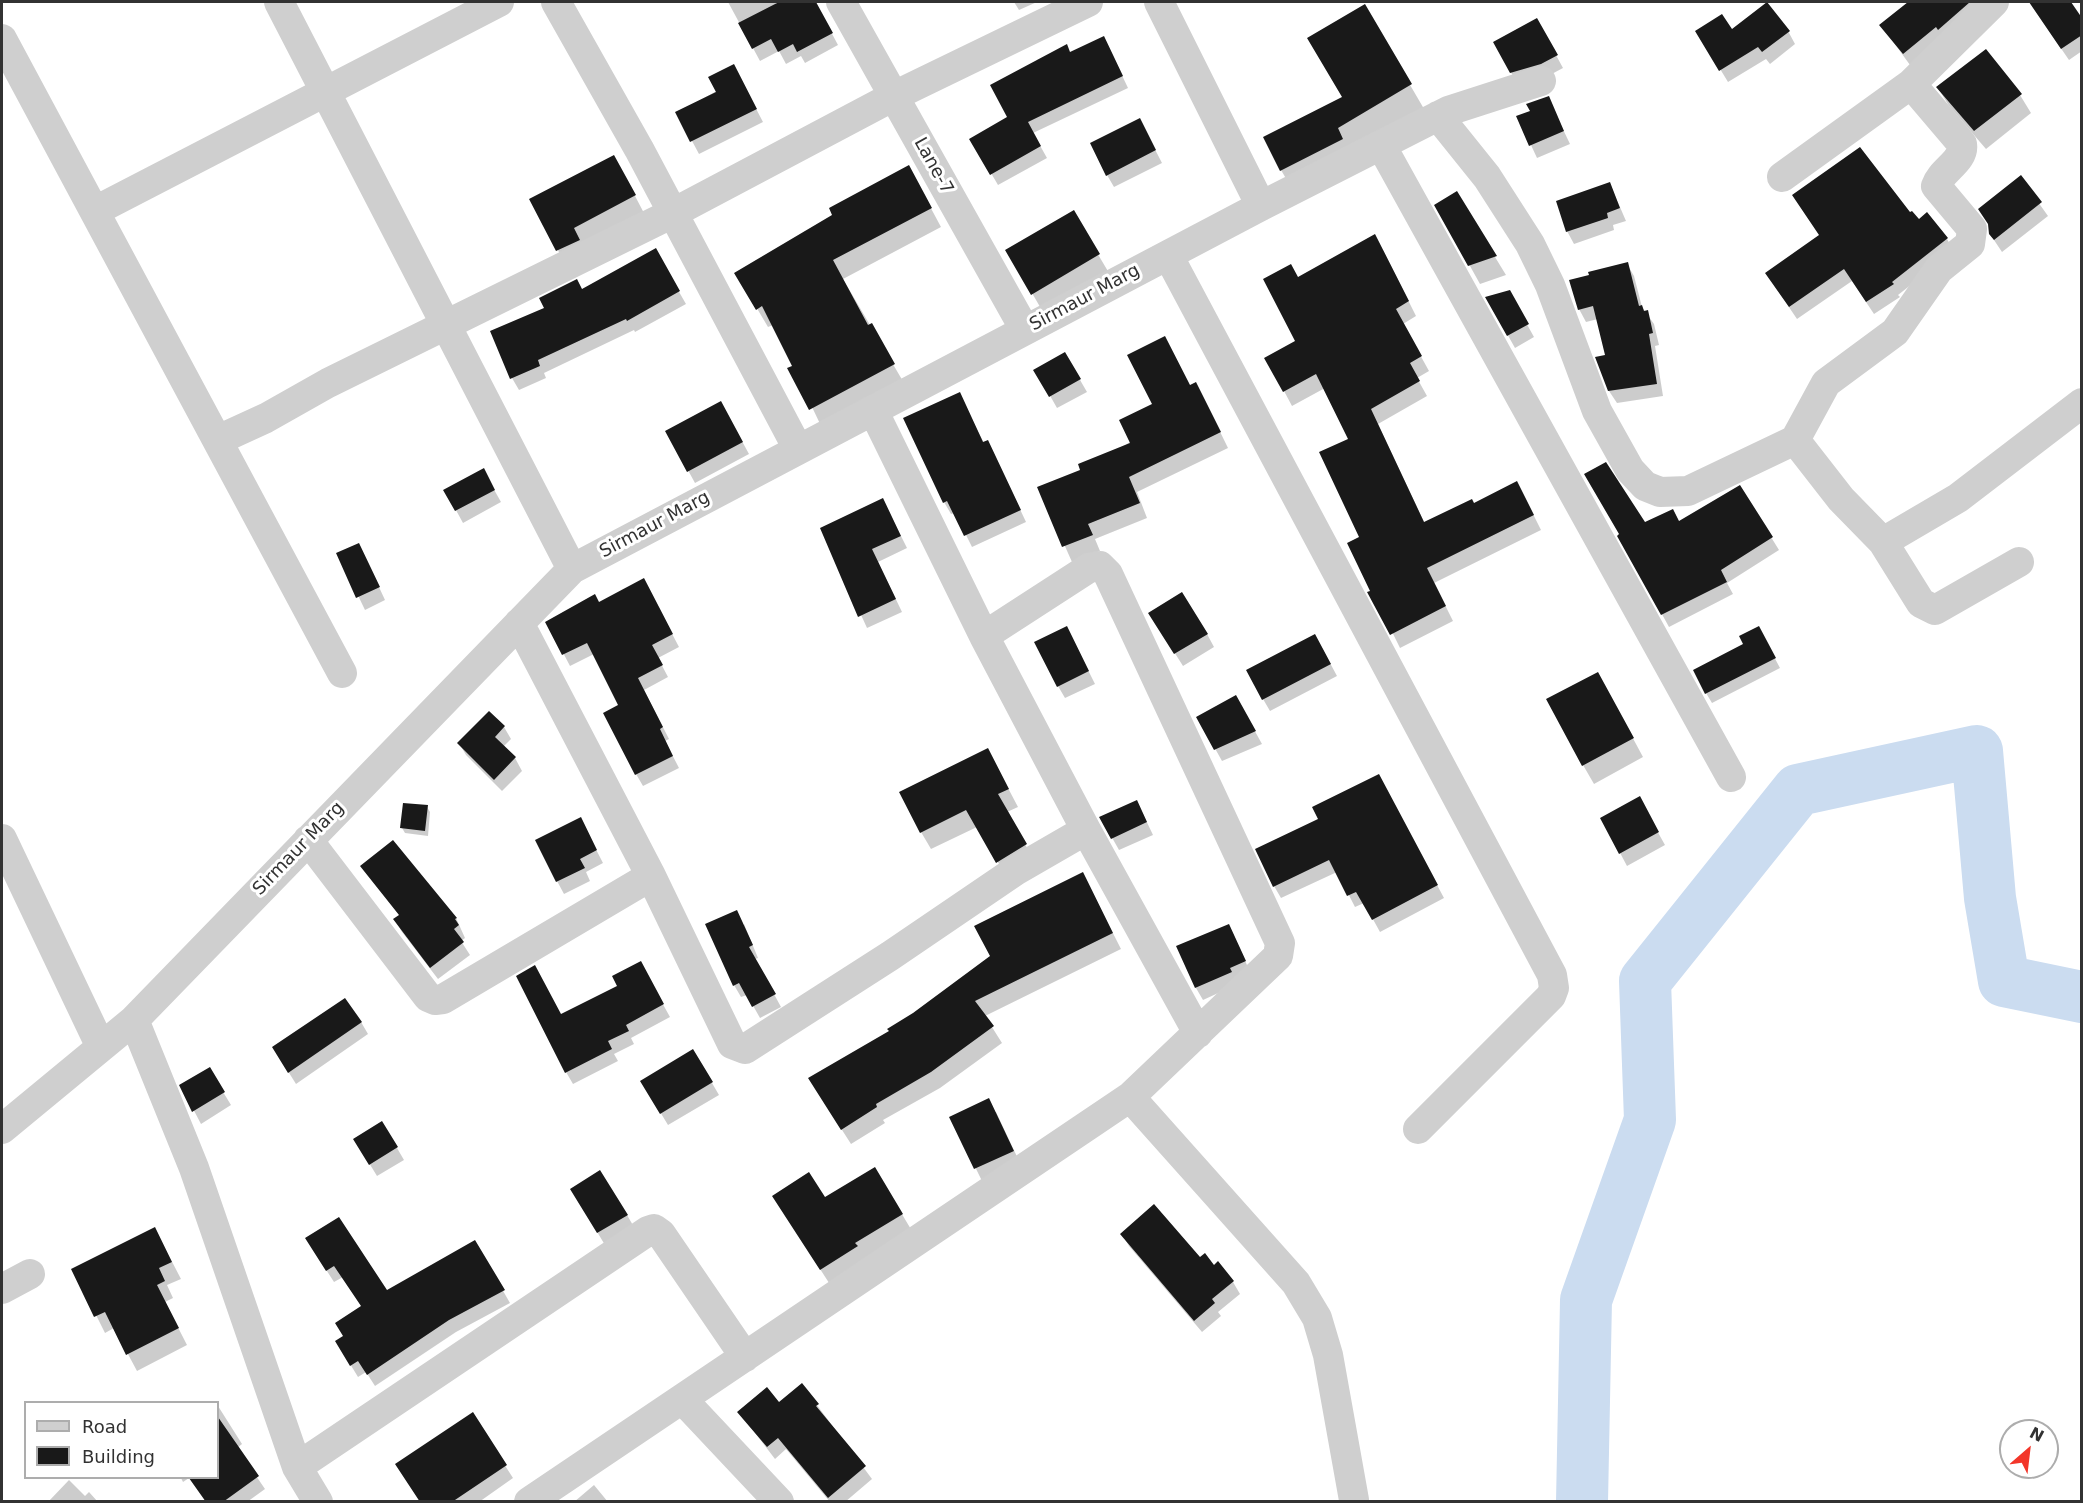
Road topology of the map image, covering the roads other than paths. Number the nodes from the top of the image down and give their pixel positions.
1 (279, 2) edge
2 (499, 2) edge
3 (556, 2) edge
4 (841, 2) edge
5 (1088, 2) edge
6 (1159, 2) edge
7 (1994, 2) edge
8 (2, 39) edge
9 (1541, 81) dead end
10 (1911, 84) junction
11 (326, 91) junction
12 (894, 96) junction
13 (1443, 113) junction
14 (1381, 145) junction
15 (1782, 177) dead end
16 (1261, 206) junction
17 (95, 211) junction
18 (673, 213) junction
19 (1168, 255) junction
20 (446, 326) junction
21 (1025, 330) junction
22 (2082, 403) edge
23 (873, 410) junction
24 (218, 440) junction
25 (1796, 440) junction
26 (798, 450) junction
27 (1883, 542) junction
28 (2019, 562) dead end
29 (572, 569) junction
30 (519, 623) junction
31 (984, 636) junction
32 (342, 673) dead end
33 (1731, 777) dead end
34 (1086, 830) junction
35 (2, 839) edge
36 (308, 840) junction
37 (651, 876) junction
38 (134, 1020) junction
39 (1198, 1034) junction
40 (101, 1047) junction
41 (1130, 1097) junction
42 (2, 1128) edge
43 (1418, 1129) dead end
44 (30, 1274) dead end
45 (2, 1289) edge
46 (745, 1357) junction
47 (682, 1399) junction
48 (297, 1467) junction
49 (1354, 1500) dead end
50 (318, 1502) edge
51 (529, 1502) edge
52 (779, 1502) edge

1 - 11 street
2 - 11 street
3 - 18 street
4 - 12 street, Lane-7
5 - 12 street
6 - 16 street
7 - 10 street
8 - 17 street
9 - 13 street, Sirmaur Marg
10 - 15 street
10 - 25 street
11 - 17 street
11 - 20 street
12 - 18 street
12 - 21 street, Lane-7
13 - 14 street, Sirmaur Marg
13 - 25 street
14 - 16 street, Sirmaur Marg
14 - 33 street
16 - 19 street, Sirmaur Marg
17 - 24 street
18 - 20 street
18 - 26 street
19 - 21 street, Sirmaur Marg
19 - 43 street
20 - 24 street
20 - 29 street
21 - 23 street, Sirmaur Marg
22 - 27 street
23 - 26 street, Sirmaur Marg
23 - 31 street
24 - 32 street
25 - 27 street
26 - 29 street, Sirmaur Marg
27 - 28 street
29 - 30 street, Sirmaur Marg
30 - 36 street, Sirmaur Marg
30 - 37 street
31 - 34 street
31 - 39 street
34 - 37 street
34 - 39 street
35 - 40 street
36 - 37 street
36 - 38 street, Sirmaur Marg
38 - 40 street, Sirmaur Marg
38 - 48 street
39 - 41 street
40 - 42 street, Sirmaur Marg
41 - 46 street
41 - 49 street
44 - 45 street
46 - 47 street
46 - 48 street
47 - 51 street
47 - 52 street
48 - 50 street

